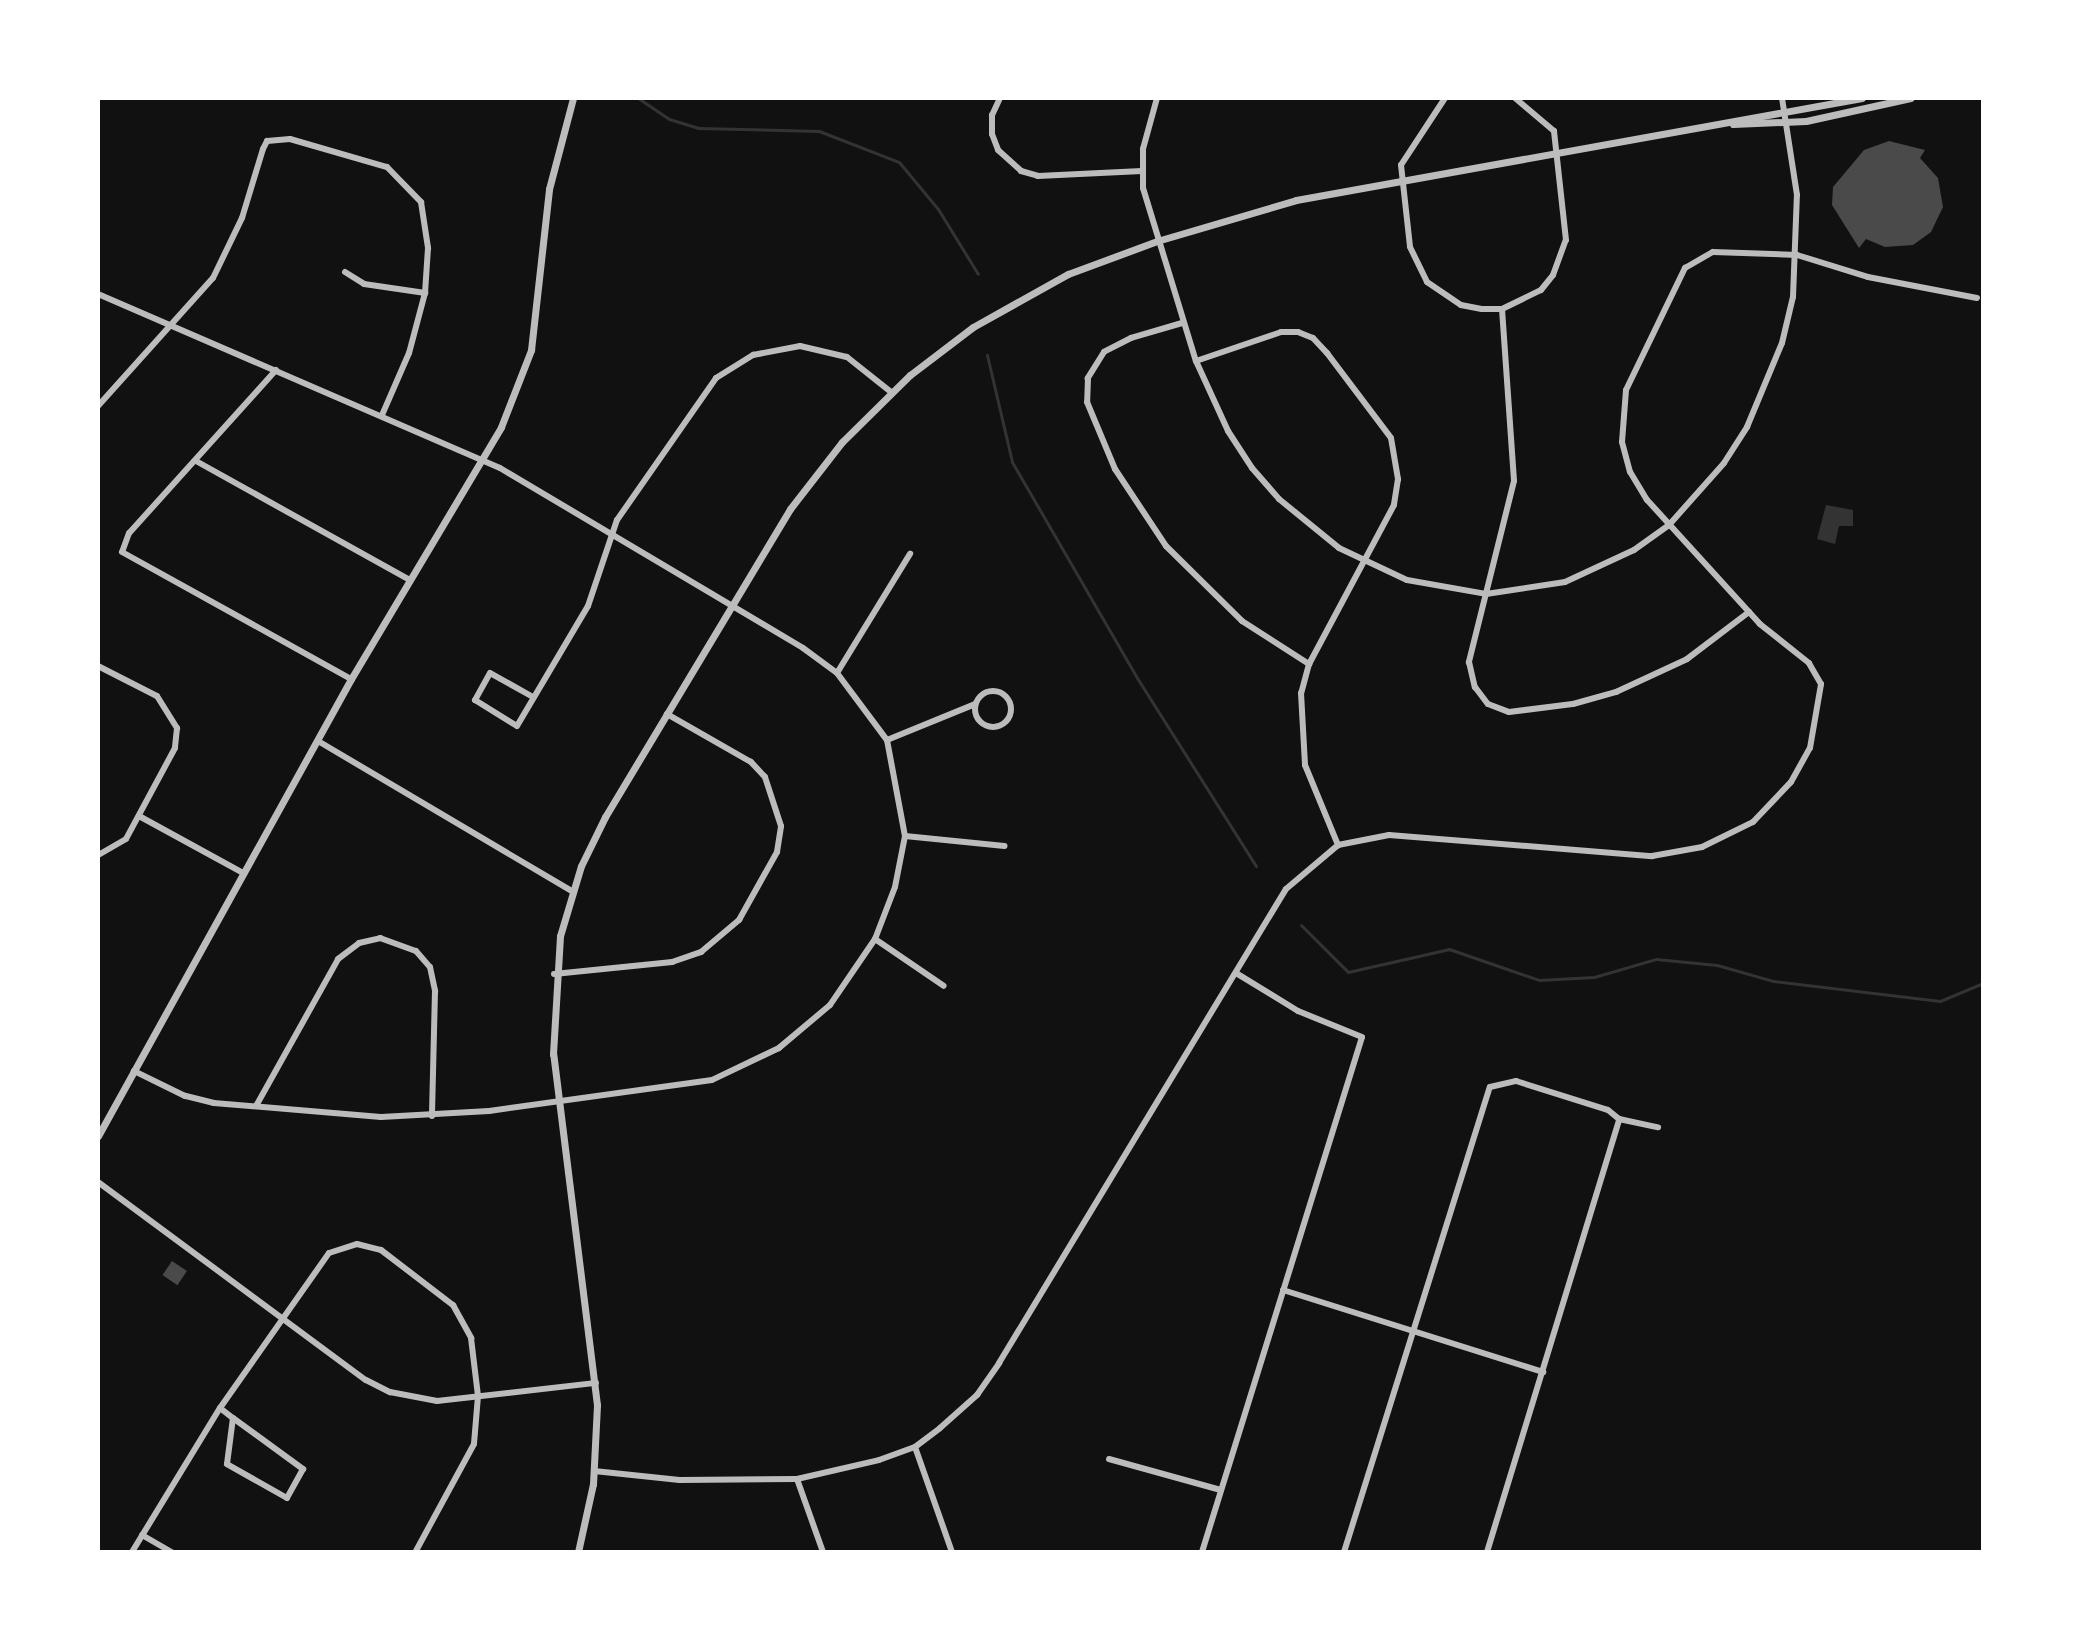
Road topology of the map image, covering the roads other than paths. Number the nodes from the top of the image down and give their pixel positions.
1 (573, 98) edge
2 (1000, 98) edge
3 (1157, 98) edge
4 (1445, 98) edge
5 (1515, 98) edge
6 (1782, 98) edge
7 (1862, 98) edge
8 (1911, 98) edge
9 (1784, 110) junction
10 (1786, 123) junction
11 (1731, 124) junction
12 (1555, 154) junction
13 (1142, 171) junction
14 (1399, 180) junction
15 (1157, 241) junction
16 (1797, 255) junction
17 (345, 272) dead end
18 (425, 293) junction
19 (98, 294) edge
20 (1977, 298) dead end
21 (1502, 309) junction
22 (1182, 323) junction
23 (173, 326) junction
24 (1196, 361) junction
25 (276, 370) junction
26 (891, 392) junction
27 (98, 406) edge
28 (382, 415) junction
29 (482, 459) junction
30 (196, 461) junction
31 (1669, 525) junction
32 (612, 535) junction
33 (910, 554) dead end
34 (1365, 562) junction
35 (410, 580) junction
36 (1486, 594) junction
37 (733, 606) junction
38 (1749, 612) junction
39 (1309, 664) junction
40 (98, 666) edge
41 (837, 673) junction
42 (351, 679) junction
43 (533, 697) junction
44 (975, 704) junction
45 (667, 714) junction
46 (887, 740) junction
47 (318, 741) junction
48 (139, 816) junction
49 (905, 836) junction
50 (1338, 845) junction
51 (1005, 846) dead end
52 (98, 855) edge
53 (243, 873) junction
54 (572, 891) junction
55 (875, 939) junction
56 (1236, 973) junction
57 (554, 974) junction
58 (944, 986) dead end
59 (134, 1071) junction
60 (558, 1101) junction
61 (256, 1106) junction
62 (432, 1116) junction
63 (1619, 1119) junction
64 (1658, 1127) dead end
65 (98, 1136) edge
66 (98, 1182) edge
67 (1283, 1290) junction
68 (282, 1319) junction
69 (1412, 1332) junction
70 (1543, 1372) junction
71 (596, 1383) junction
72 (478, 1396) junction
73 (220, 1408) junction
74 (233, 1418) junction
75 (915, 1447) junction
76 (1109, 1459) dead end
77 (594, 1471) junction
78 (797, 1479) junction
79 (1221, 1490) junction
80 (142, 1535) junction
81 (416, 1551) edge
82 (1205, 1551) edge
83 (132, 1552) edge
84 (171, 1552) edge
85 (578, 1552) edge
86 (823, 1552) edge
87 (952, 1552) edge
88 (1344, 1552) edge
89 (1487, 1552) edge

1 - 29 street
2 - 13 street
3 - 13 street
4 - 14 street
5 - 12 street
6 - 9 street
7 - 9 street
8 - 10 street
9 - 10 street
9 - 11 street
10 - 11 street
10 - 16 street
11 - 12 street
12 - 14 street
12 - 21 street
13 - 15 street
14 - 15 street
14 - 21 street
15 - 22 street
15 - 26 street
16 - 20 street
16 - 31 street
16 - 31 street
17 - 18 street
18 - 23 street
18 - 28 street
19 - 23 street
21 - 36 street
22 - 24 street
22 - 39 street
23 - 25 street
23 - 27 street
24 - 34 street
24 - 34 street
25 - 28 street
25 - 30 street
26 - 32 street
26 - 37 street
28 - 29 street
29 - 32 street
29 - 35 street
30 - 35 street
30 - 42 street
31 - 36 street
31 - 38 street
32 - 37 street
32 - 43 street
33 - 41 street
34 - 36 street
34 - 39 street
35 - 42 street
36 - 38 street
37 - 41 street
37 - 45 street
38 - 50 street
39 - 50 street
40 - 48 street
41 - 46 street
42 - 47 street
43 - 43 street
44 - 44 street
44 - 46 street
45 - 54 street
45 - 57 street
46 - 49 street
47 - 53 street
47 - 54 street
48 - 52 street
48 - 53 street
49 - 51 street
49 - 55 street
50 - 56 street
53 - 59 street
54 - 57 street
55 - 58 street
55 - 60 street
56 - 67 street
56 - 75 street
57 - 60 street
59 - 61 street
59 - 65 street
60 - 62 street
60 - 71 street
61 - 62 street
61 - 62 street
63 - 64 street
63 - 69 street
63 - 70 street
66 - 68 street
67 - 69 street
67 - 79 street
68 - 72 street
68 - 72 street
68 - 73 street
69 - 70 street
69 - 88 street
70 - 89 street
71 - 72 street
71 - 77 street
72 - 81 street
73 - 74 street
73 - 80 street
74 - 74 street
75 - 78 street
75 - 87 street
76 - 79 street
77 - 78 street
77 - 85 street
78 - 86 street
79 - 82 street
80 - 83 street
80 - 84 street

